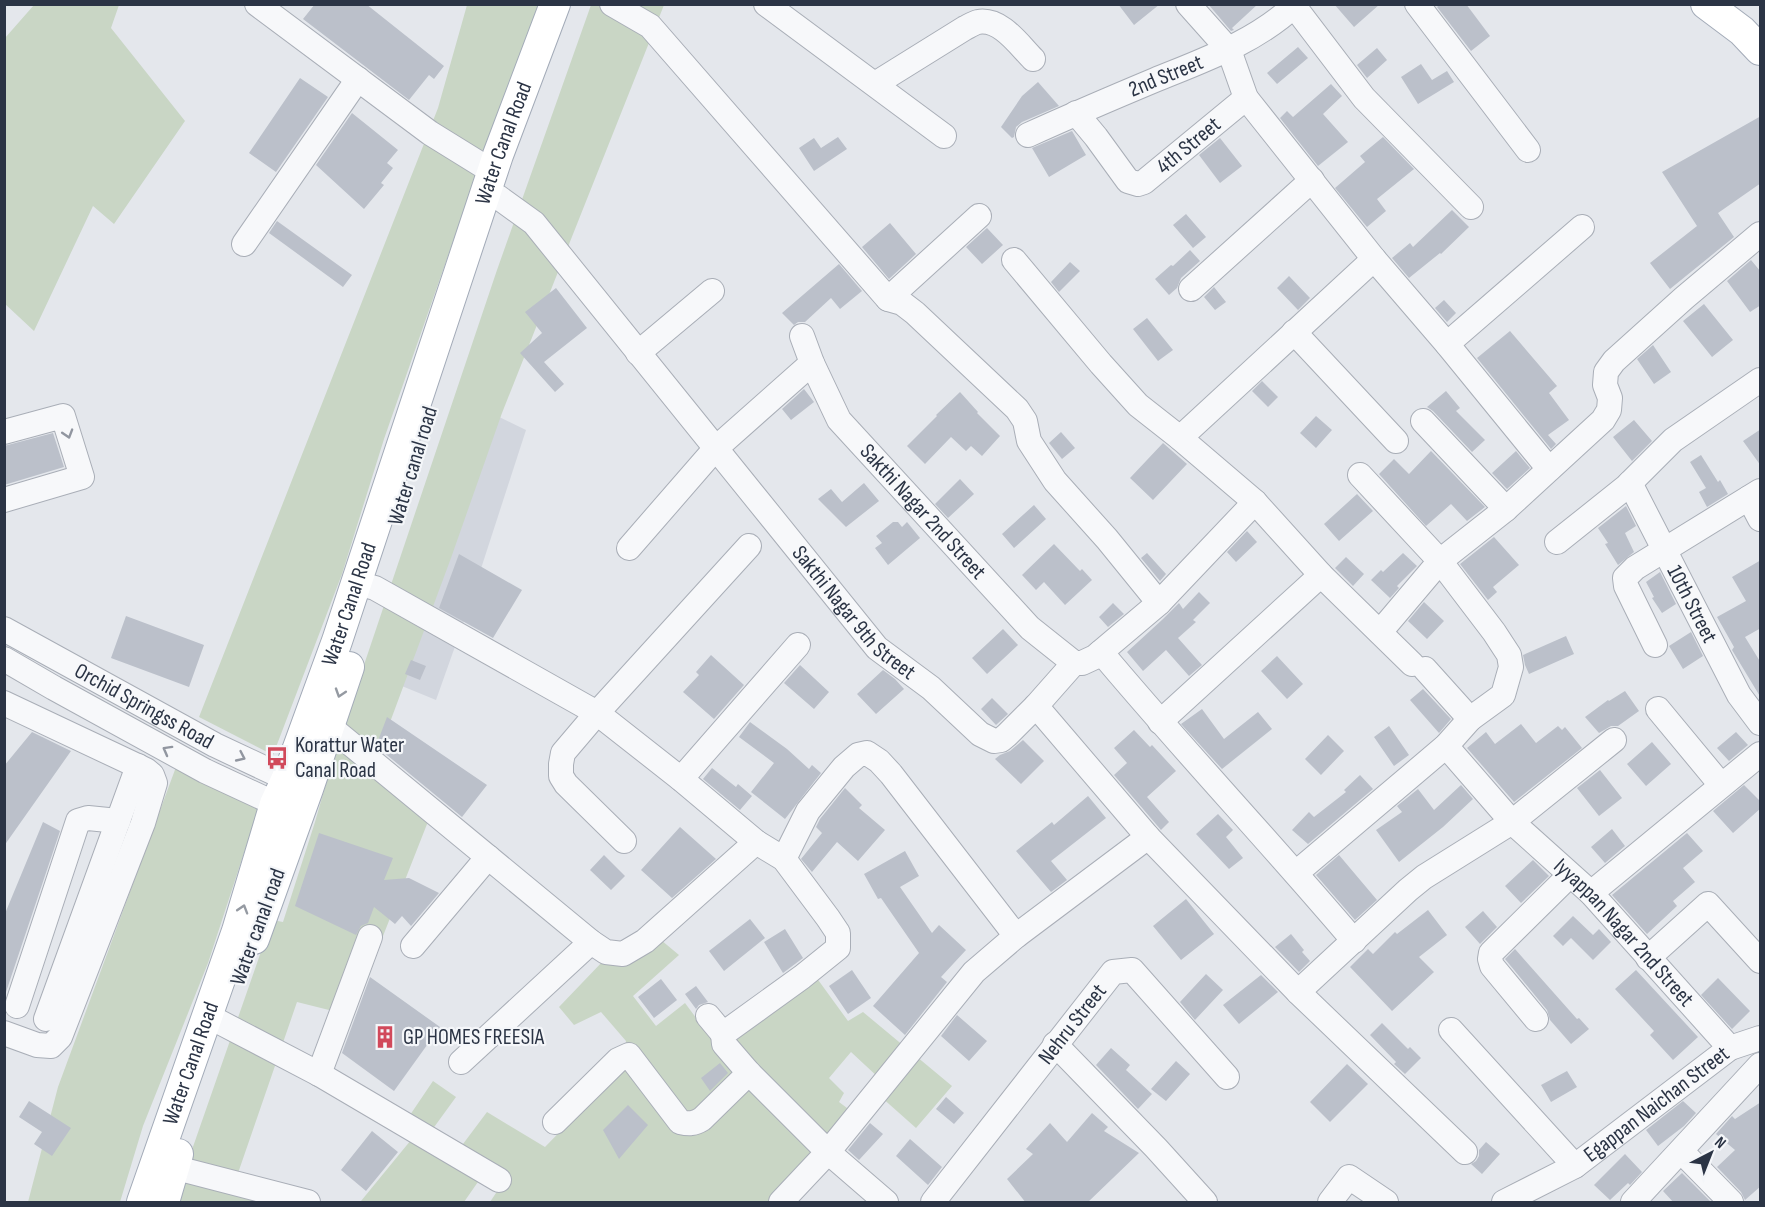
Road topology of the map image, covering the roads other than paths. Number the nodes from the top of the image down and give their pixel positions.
1 (256, 4) edge
2 (555, 4) edge
3 (574, 4) edge
4 (612, 4) edge
5 (766, 4) edge
6 (1188, 4) edge
7 (1417, 4) edge
8 (1706, 4) edge
9 (1295, 5) edge
10 (1229, 50) junction
11 (1761, 50) edge
12 (1033, 59) dead end
13 (358, 79) junction
14 (874, 84) junction
15 (1246, 98) junction
16 (1076, 113) junction
17 (1028, 135) dead end
18 (944, 136) dead end
19 (1528, 150) dead end
20 (1312, 180) junction
21 (495, 185) junction
22 (1471, 207) dead end
23 (979, 216) dead end
24 (1581, 227) dead end
25 (1761, 234) edge
26 (244, 244) dead end
27 (1374, 259) junction
28 (1014, 260) dead end
29 (1191, 289) dead end
30 (712, 291) dead end
31 (888, 298) junction
32 (1293, 332) junction
33 (802, 336) dead end
34 (1447, 344) junction
35 (639, 353) junction
36 (812, 363) junction
37 (1761, 380) edge
38 (1423, 421) dead end
39 (4, 432) edge
40 (1180, 438) junction
41 (1396, 441) dead end
42 (715, 449) junction
43 (1549, 469) junction
44 (1360, 475) dead end
45 (1630, 483) junction
46 (1755, 494) edge
47 (4, 500) edge
48 (1255, 502) junction
49 (1506, 508) junction
50 (1761, 519) edge
51 (1557, 542) dead end
52 (749, 546) dead end
53 (629, 548) dead end
54 (1665, 549) junction
55 (1440, 561) junction
56 (1321, 575) junction
57 (366, 585) junction
58 (1159, 603) junction
59 (4, 629) edge
60 (1380, 632) junction
61 (798, 645) dead end
62 (1655, 645) dead end
63 (1101, 652) junction
64 (4, 659) edge
65 (1074, 663) junction
66 (67, 664) junction
67 (54, 688) junction
68 (4, 702) edge
69 (1036, 706) junction
70 (1658, 710) dead end
71 (597, 713) junction
72 (40, 719) junction
73 (1470, 719) junction
74 (1160, 722) junction
75 (1761, 723) edge
76 (329, 726) junction
77 (1614, 740) dead end
78 (1446, 746) junction
79 (1761, 754) edge
80 (138, 766) junction
81 (681, 779) junction
82 (1721, 785) junction
83 (292, 796) junction
84 (118, 820) junction
85 (1512, 822) junction
86 (1148, 837) junction
87 (624, 841) dead end
88 (756, 842) junction
89 (488, 857) junction
90 (784, 860) junction
91 (1296, 873) junction
92 (1570, 875) junction
93 (1591, 893) junction
94 (1016, 936) junction
95 (370, 937) dead end
96 (1354, 941) junction
97 (591, 942) junction
98 (413, 945) dead end
99 (1648, 958) junction
100 (1761, 962) edge
101 (1298, 992) junction
102 (17, 1006) dead end
103 (46, 1019) dead end
104 (1536, 1019) dead end
105 (216, 1020) junction
106 (1451, 1030) dead end
107 (4, 1033) edge
108 (1761, 1038) edge
109 (1055, 1044) junction
110 (1730, 1048) junction
111 (461, 1062) dead end
112 (1761, 1065) edge
113 (748, 1073) junction
114 (319, 1074) junction
115 (1227, 1077) dead end
116 (555, 1122) dead end
117 (1681, 1151) junction
118 (828, 1152) junction
119 (1465, 1152) dead end
120 (164, 1165) junction
121 (1565, 1172) junction
122 (499, 1180) dead end
123 (282, 1199) edge
124 (142, 1203) edge
125 (164, 1203) edge
126 (308, 1203) edge
127 (781, 1203) edge
128 (886, 1203) edge
129 (933, 1203) edge
130 (1205, 1203) edge
131 (1330, 1203) edge
132 (1386, 1203) edge
133 (1504, 1203) edge
134 (1633, 1203) edge
135 (1731, 1203) edge

1 - 13 street, Sakthi Nagar 9th Street
2 - 21 main road, Water Canal Road
3 - 21 main road, Water canal road
4 - 31 street
5 - 14 street
6 - 10 street
7 - 19 street
8 - 11 main road
9 - 10 street, 2nd Street
9 - 22 street
10 - 15 street
10 - 16 street, 2nd Street
12 - 14 street
13 - 21 street, Sakthi Nagar 9th Street
13 - 26 street
14 - 18 street
15 - 16 street, 4th Street
15 - 20 street
16 - 17 street, 2nd Street
20 - 27 street
20 - 29 street
21 - 35 street, Sakthi Nagar 9th Street
21 - 57 main road, Water Canal Road
23 - 31 street
24 - 34 street
25 - 43 street
27 - 32 street
27 - 34 street
28 - 40 street
30 - 35 street
31 - 58 street
32 - 40 street
32 - 41 street
33 - 36 street, Sakthi Nagar 2nd Street
34 - 43 street
35 - 42 street, Sakthi Nagar 9th Street
36 - 42 street
36 - 65 street, Sakthi Nagar 2nd Street
37 - 45 street
38 - 49 street
39 -> 47 street
40 - 48 street
42 - 53 street
42 - 69 street, Sakthi Nagar 9th Street
43 - 49 street
44 - 55 street
45 - 51 street
45 - 54 street, 10th Street
46 - 50 street
46 - 54 street
48 - 56 street
48 - 58 street, Sakthi Nagar 9th Street
49 - 55 street
52 - 71 street
54 - 62 street
54 - 75 street, 10th Street
55 - 60 street
55 - 73 street
56 - 60 street
56 - 74 street
57 - 71 street
57 -> 76 main road, Water canal road
57 - 83 main road, Water Canal Road
58 - 63 street, Sakthi Nagar 9th Street
59 - 66 street, Orchid Springss Road
60 - 73 street
61 - 81 street
63 - 65 street, Sakthi Nagar 9th Street
63 - 74 street
64 - 67 street, Orchid Springss Road
65 - 69 street, Sakthi Nagar 9th Street
66 - 67 street
66 -> 83 street, Orchid Springss Road
67 - 72 street
83 -> 67 street, Orchid Springss Road
68 - 72 street
69 - 86 street
70 - 82 street
71 - 81 street
71 - 87 street
72 - 80 street
73 - 78 street
74 - 91 street
76 - 83 main road, Water canal road
76 - 89 street
77 - 85 street
78 - 85 street, Iyyappan Nagar 2nd Street
78 - 91 street
79 - 82 street
80 - 84 street
80 - 107 street
81 - 88 street
82 - 93 street
83 - 105 main road, Water canal road
84 - 102 street
84 - 103 street
85 - 92 street, Iyyappan Nagar 2nd Street
85 - 96 street
86 - 94 street
86 - 101 street
88 - 90 street
88 - 97 street
89 - 97 street
89 - 98 street
90 - 94 street
90 - 113 street
91 - 96 street
92 - 93 street, Iyyappan Nagar 2nd Street
92 - 104 street
93 - 99 street, Iyyappan Nagar 2nd Street
94 - 118 street
95 - 114 street
96 - 101 street
97 - 111 street
99 - 100 street
99 - 110 street, Iyyappan Nagar 2nd Street
101 - 119 street
105 - 114 street
105 - 120 main road, Water canal road
106 - 121 street
108 - 110 street, Egappan Naichan Street
109 - 115 street, Nehru Street
109 - 129 street, Nehru Street
109 - 130 street
110 - 121 street, Egappan Naichan Street
112 - 117 street
113 - 116 street
113 - 118 street
114 - 122 street
117 - 134 street
117 - 135 street
118 - 127 street
118 - 128 street
120 - 123 street
120 - 124 main road
120 - 125 main road, Water canal road
121 - 133 street, Egappan Naichan Street
123 - 126 street
131 - 132 street

